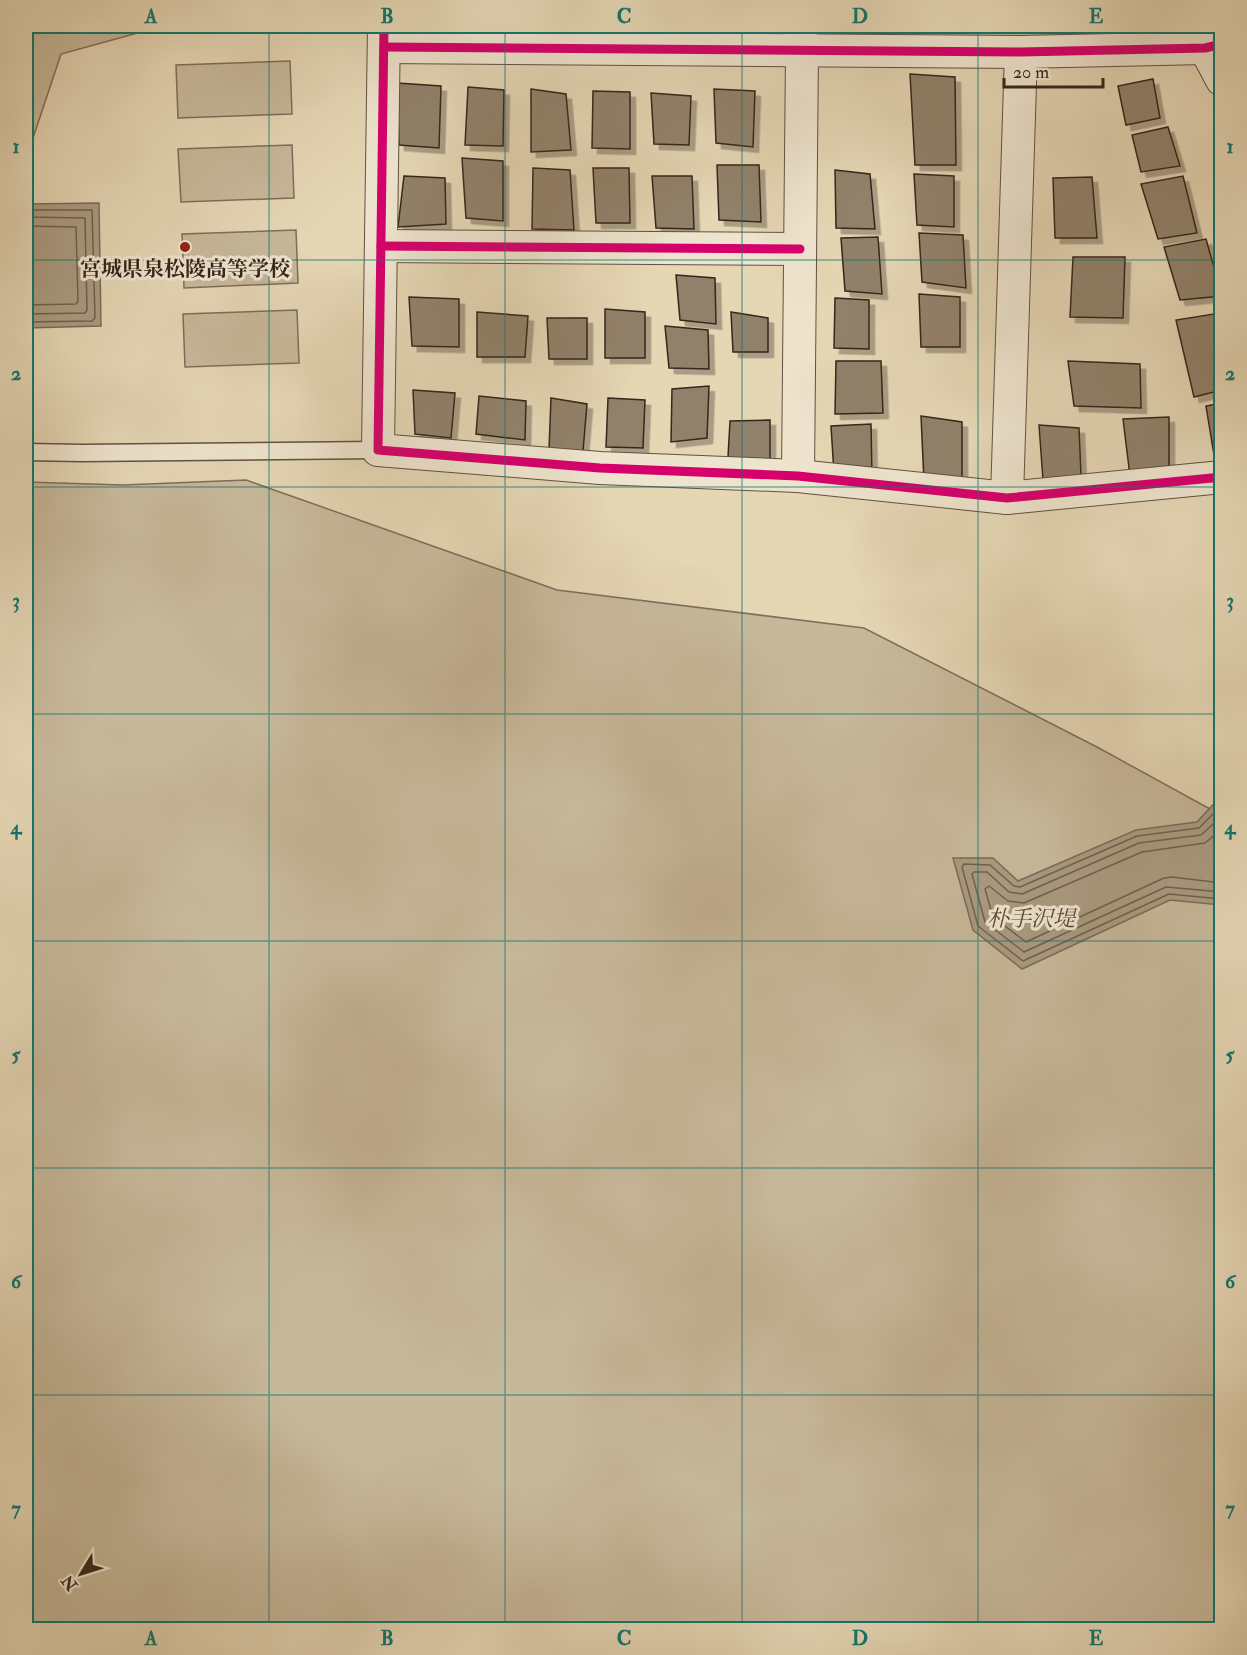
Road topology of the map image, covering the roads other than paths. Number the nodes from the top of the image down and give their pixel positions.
1 (384, 36) edge
2 (801, 38) edge
3 (1213, 46) edge
4 (1021, 52) junction
5 (1221, 80) edge
6 (381, 246) junction
7 (800, 249) junction
8 (378, 450) junction
9 (26, 452) edge
10 (798, 476) junction
11 (1221, 477) edge
12 (1007, 498) junction

1 - 2 street
1 - 6 street
2 - 4 street
2 - 7 street
3 - 4 street
3 - 5 street
4 - 12 street
6 - 7 street
6 - 8 street
7 - 10 street
8 - 9 lane
8 - 10 street
10 - 12 street
11 - 12 street

